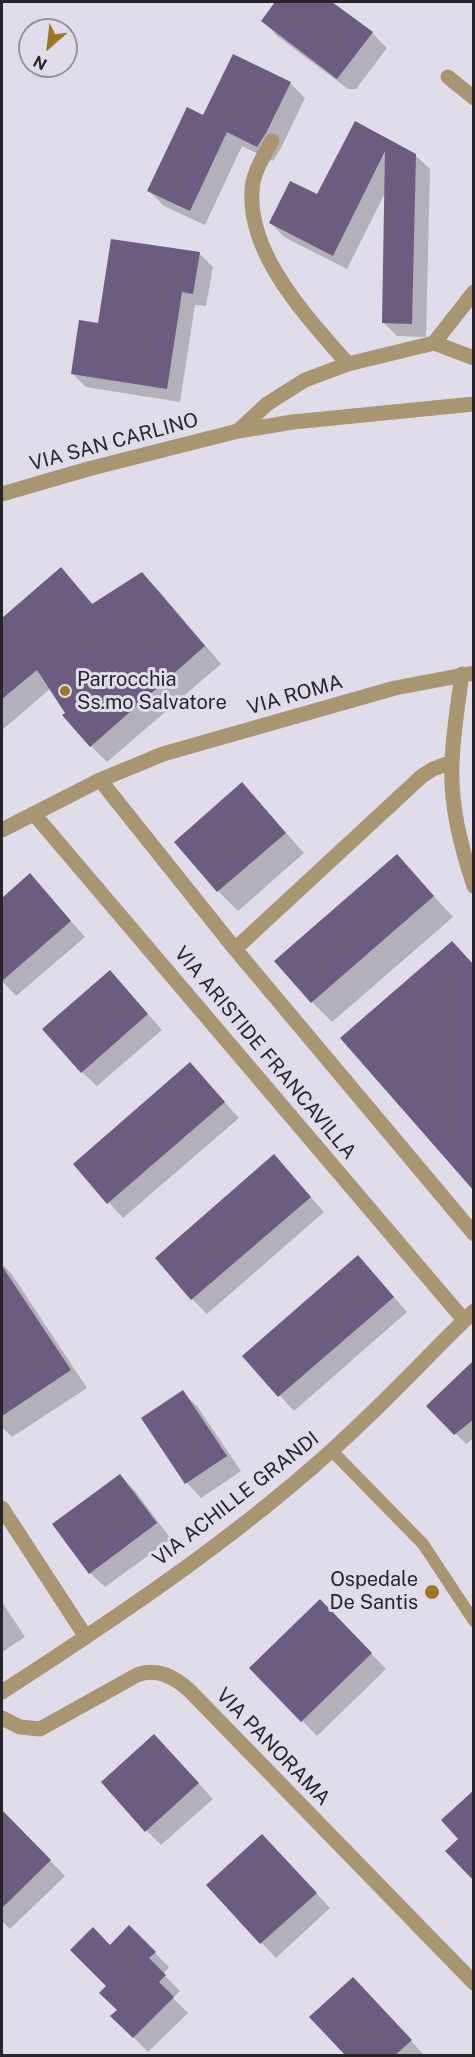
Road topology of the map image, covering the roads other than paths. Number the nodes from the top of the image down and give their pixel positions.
1 (448, 77) dead end
2 (474, 98) edge
3 (272, 141) dead end
4 (472, 299) edge
5 (434, 343) junction
6 (474, 358) edge
7 (348, 364) junction
8 (474, 404) edge
9 (238, 431) junction
10 (2, 494) edge
11 (468, 674) edge
12 (452, 762) junction
13 (100, 780) junction
14 (34, 814) junction
15 (2, 830) edge
16 (474, 886) edge
17 (235, 949) junction
18 (474, 1234) edge
19 (469, 1315) edge
20 (332, 1450) junction
21 (2, 1508) edge
22 (474, 1621) edge
23 (86, 1637) junction
24 (2, 1692) edge
25 (2, 1718) edge
26 (474, 1983) edge

1 - 2 street
3 - 7 street
4 - 5 street
5 - 6 street
5 - 7 street, VIA SAN CARLINO
7 - 9 street, VIA SAN CARLINO
8 - 9 street, VIA SAN CARLINO
9 - 10 street, VIA SAN CARLINO
11 - 12 street
11 - 13 street, VIA ROMA
12 - 16 street
12 - 17 street
13 - 14 street, VIA ROMA
13 - 17 street
14 - 15 street, VIA ROMA
14 - 19 street, VIA ARISTIDE FRANCAVILLA
17 - 18 street
19 - 20 street, VIA ACHILLE GRANDI
20 - 22 lane
20 - 23 street, VIA ACHILLE GRANDI
21 - 23 street
23 - 24 street, VIA ACHILLE GRANDI
25 - 26 street, VIA PANORAMA

